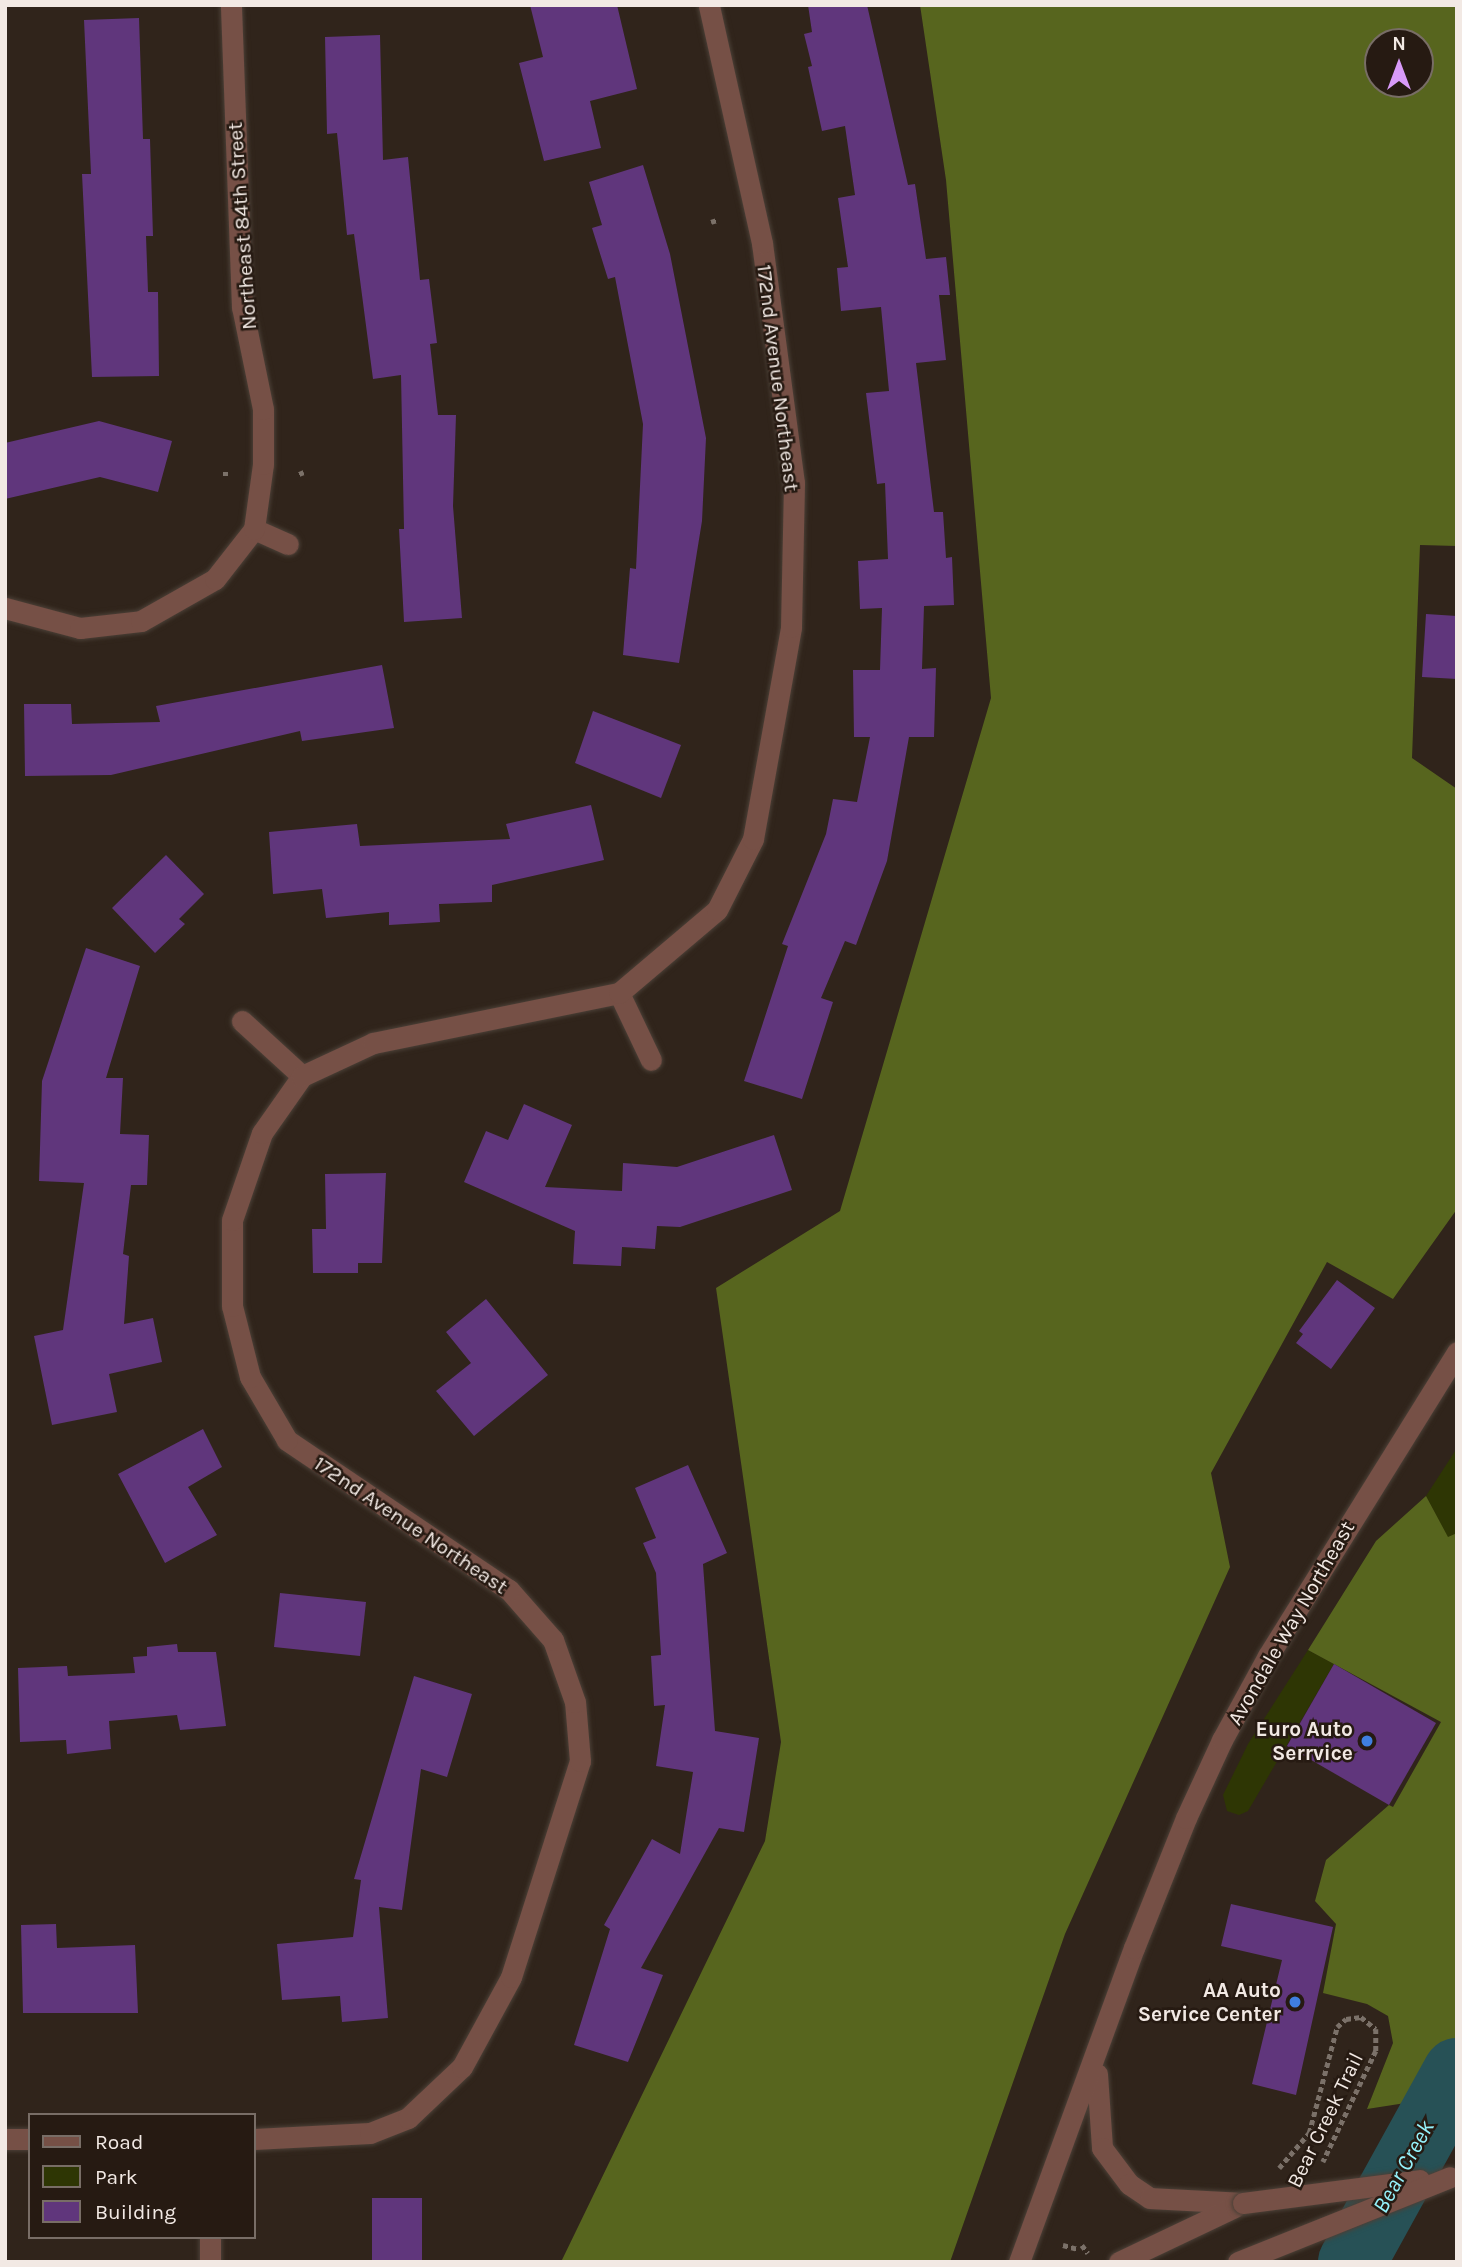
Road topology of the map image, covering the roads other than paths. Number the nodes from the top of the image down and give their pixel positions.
1 (231, 5) edge
2 (709, 5) edge
3 (254, 529) junction
4 (288, 544) dead end
5 (5, 608) edge
6 (619, 993) junction
7 (242, 1021) dead end
8 (651, 1060) dead end
9 (302, 1076) junction
10 (1457, 1352) edge
11 (1099, 2051) junction
12 (5, 2139) edge
13 (28, 2139) edge
14 (256, 2139) edge
15 (1453, 2177) edge
16 (1243, 2203) junction
17 (210, 2239) edge
18 (210, 2262) edge
19 (1019, 2262) edge
20 (1119, 2262) edge
21 (1238, 2262) edge

1 - 3 street, Northeast 84th Street
2 - 6 street, 172nd Avenue Northeast
3 - 4 street
3 - 5 street
6 - 8 street
6 - 9 street, 172nd Avenue Northeast
7 - 9 street
9 - 14 street, 172nd Avenue Northeast
10 - 11 street, Avondale Way Northeast
11 - 16 street
11 - 19 street, Avondale Way Northeast
12 - 13 street
15 - 16 street, bridge
15 - 21 street, bridge
16 - 20 street
17 - 18 street

